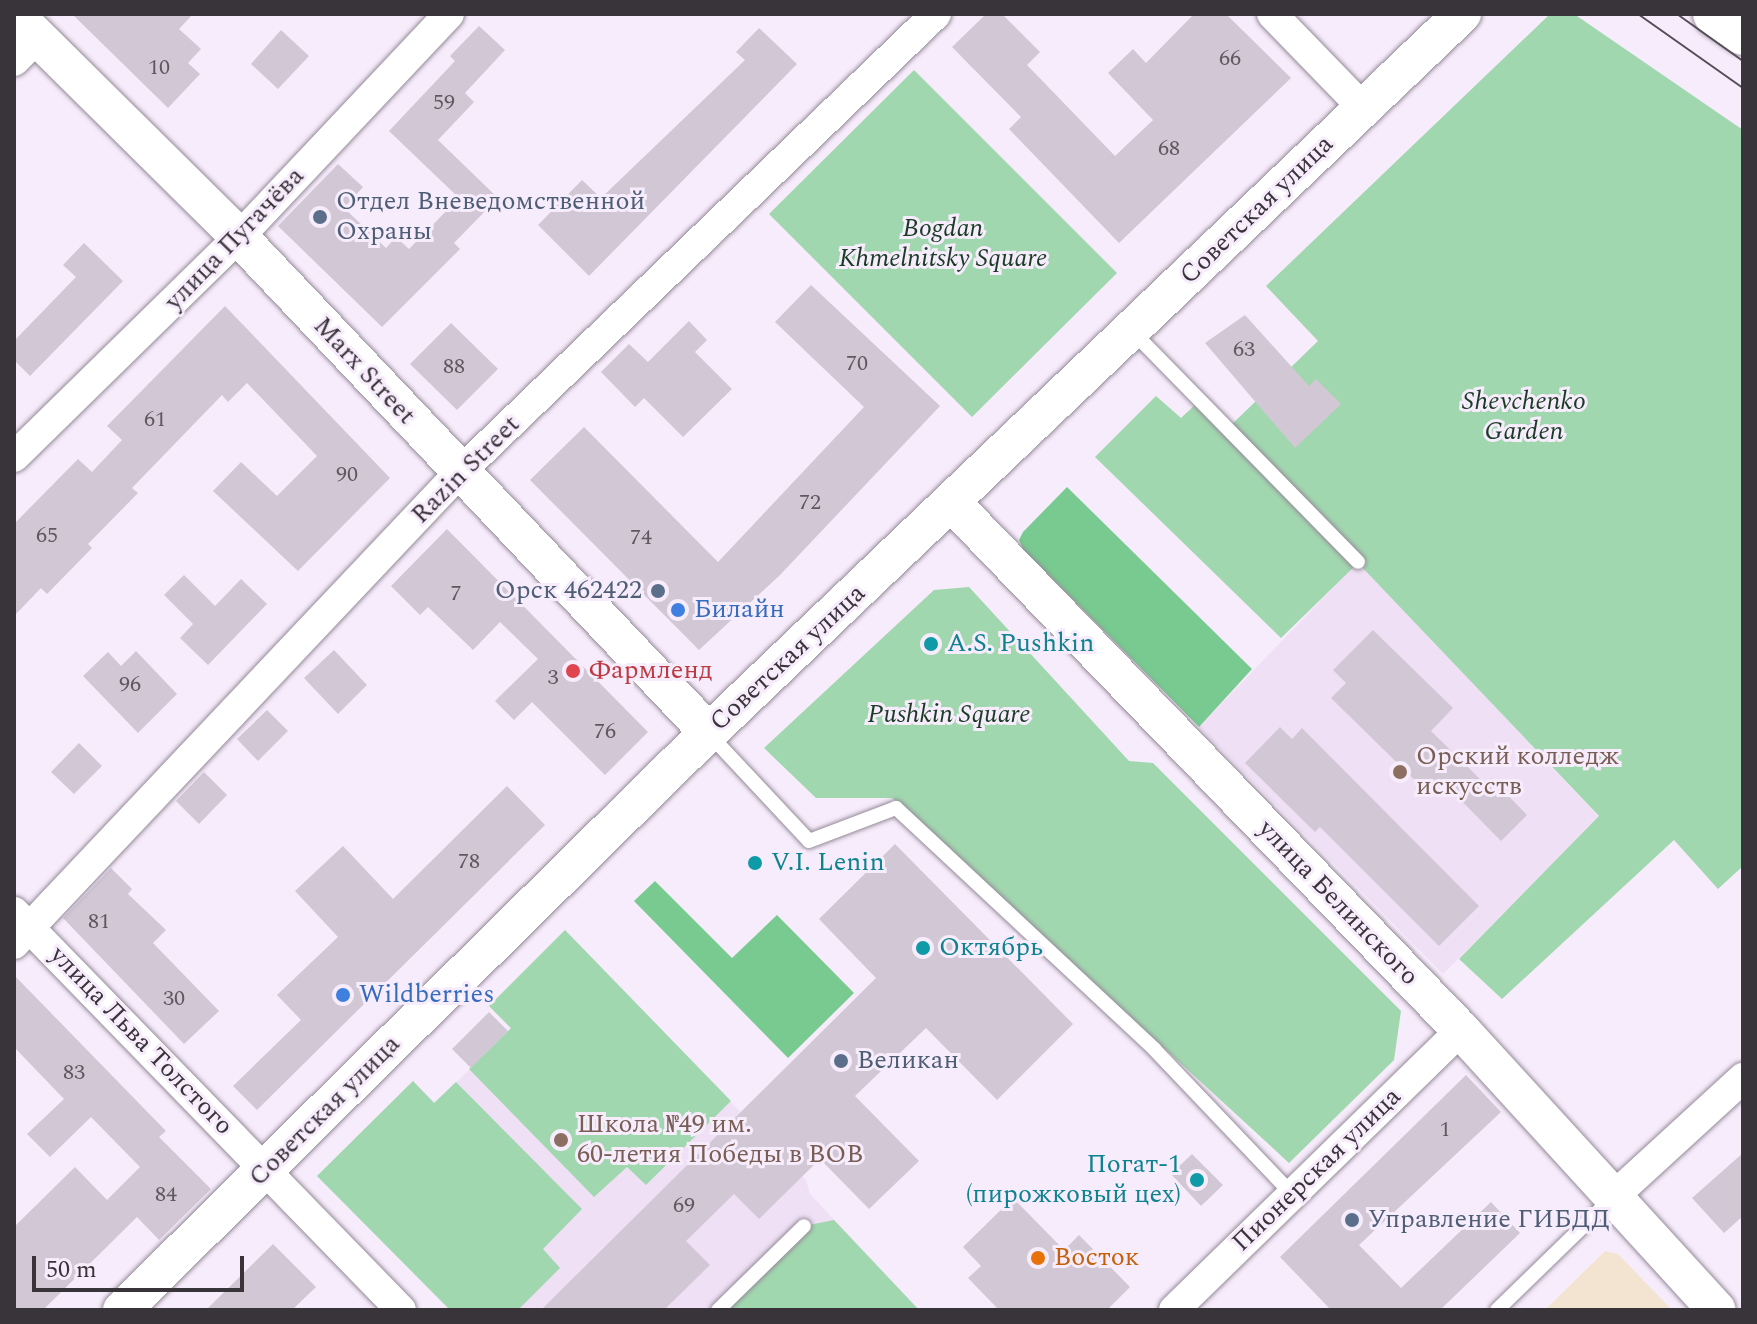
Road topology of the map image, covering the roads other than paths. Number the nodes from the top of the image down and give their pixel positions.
1 (449, 14) edge
2 (936, 14) edge
3 (1272, 14) edge
4 (1462, 14) edge
5 (1715, 14) edge
6 (1743, 33) edge
7 (22, 37) edge
8 (1363, 108) junction
9 (239, 237) junction
10 (1132, 330) junction
11 (14, 457) edge
12 (459, 473) junction
13 (952, 503) junction
14 (1358, 562) dead end
15 (709, 733) junction
16 (20, 928) edge
17 (1461, 1030) junction
18 (1743, 1078) edge
19 (265, 1170) junction
20 (1292, 1194) junction
21 (1612, 1198) junction
22 (804, 1226) dead end
23 (122, 1310) edge
24 (401, 1310) edge
25 (718, 1310) edge
26 (1174, 1310) edge
27 (1497, 1310) edge
28 (1717, 1310) edge

1 - 9 street, улица Пугачёва
2 - 12 street, Razin Street
3 - 8 street
4 - 8 street, Советская улица
5 - 6 main road
7 - 9 street, Marx Street
8 - 10 street, Советская улица
9 - 11 street, улица Пугачёва
9 - 12 street, Marx Street
10 - 13 street, Советская улица
10 - 14 lane
12 - 15 street, Marx Street
12 - 16 street, Razin Street
13 - 15 street, Советская улица
13 - 17 street, улица Белинского
15 - 19 street, Советская улица
15 - 20 lane
16 - 19 street, улица Льва Толстого
17 - 20 street, Пионерская улица
17 - 21 street, улица Белинского
18 - 21 street
19 - 23 street, Советская улица
19 - 24 street, улица Льва Толстого
20 - 26 street, Пионерская улица
21 - 27 lane
21 - 28 street, улица Белинского
22 - 25 lane

